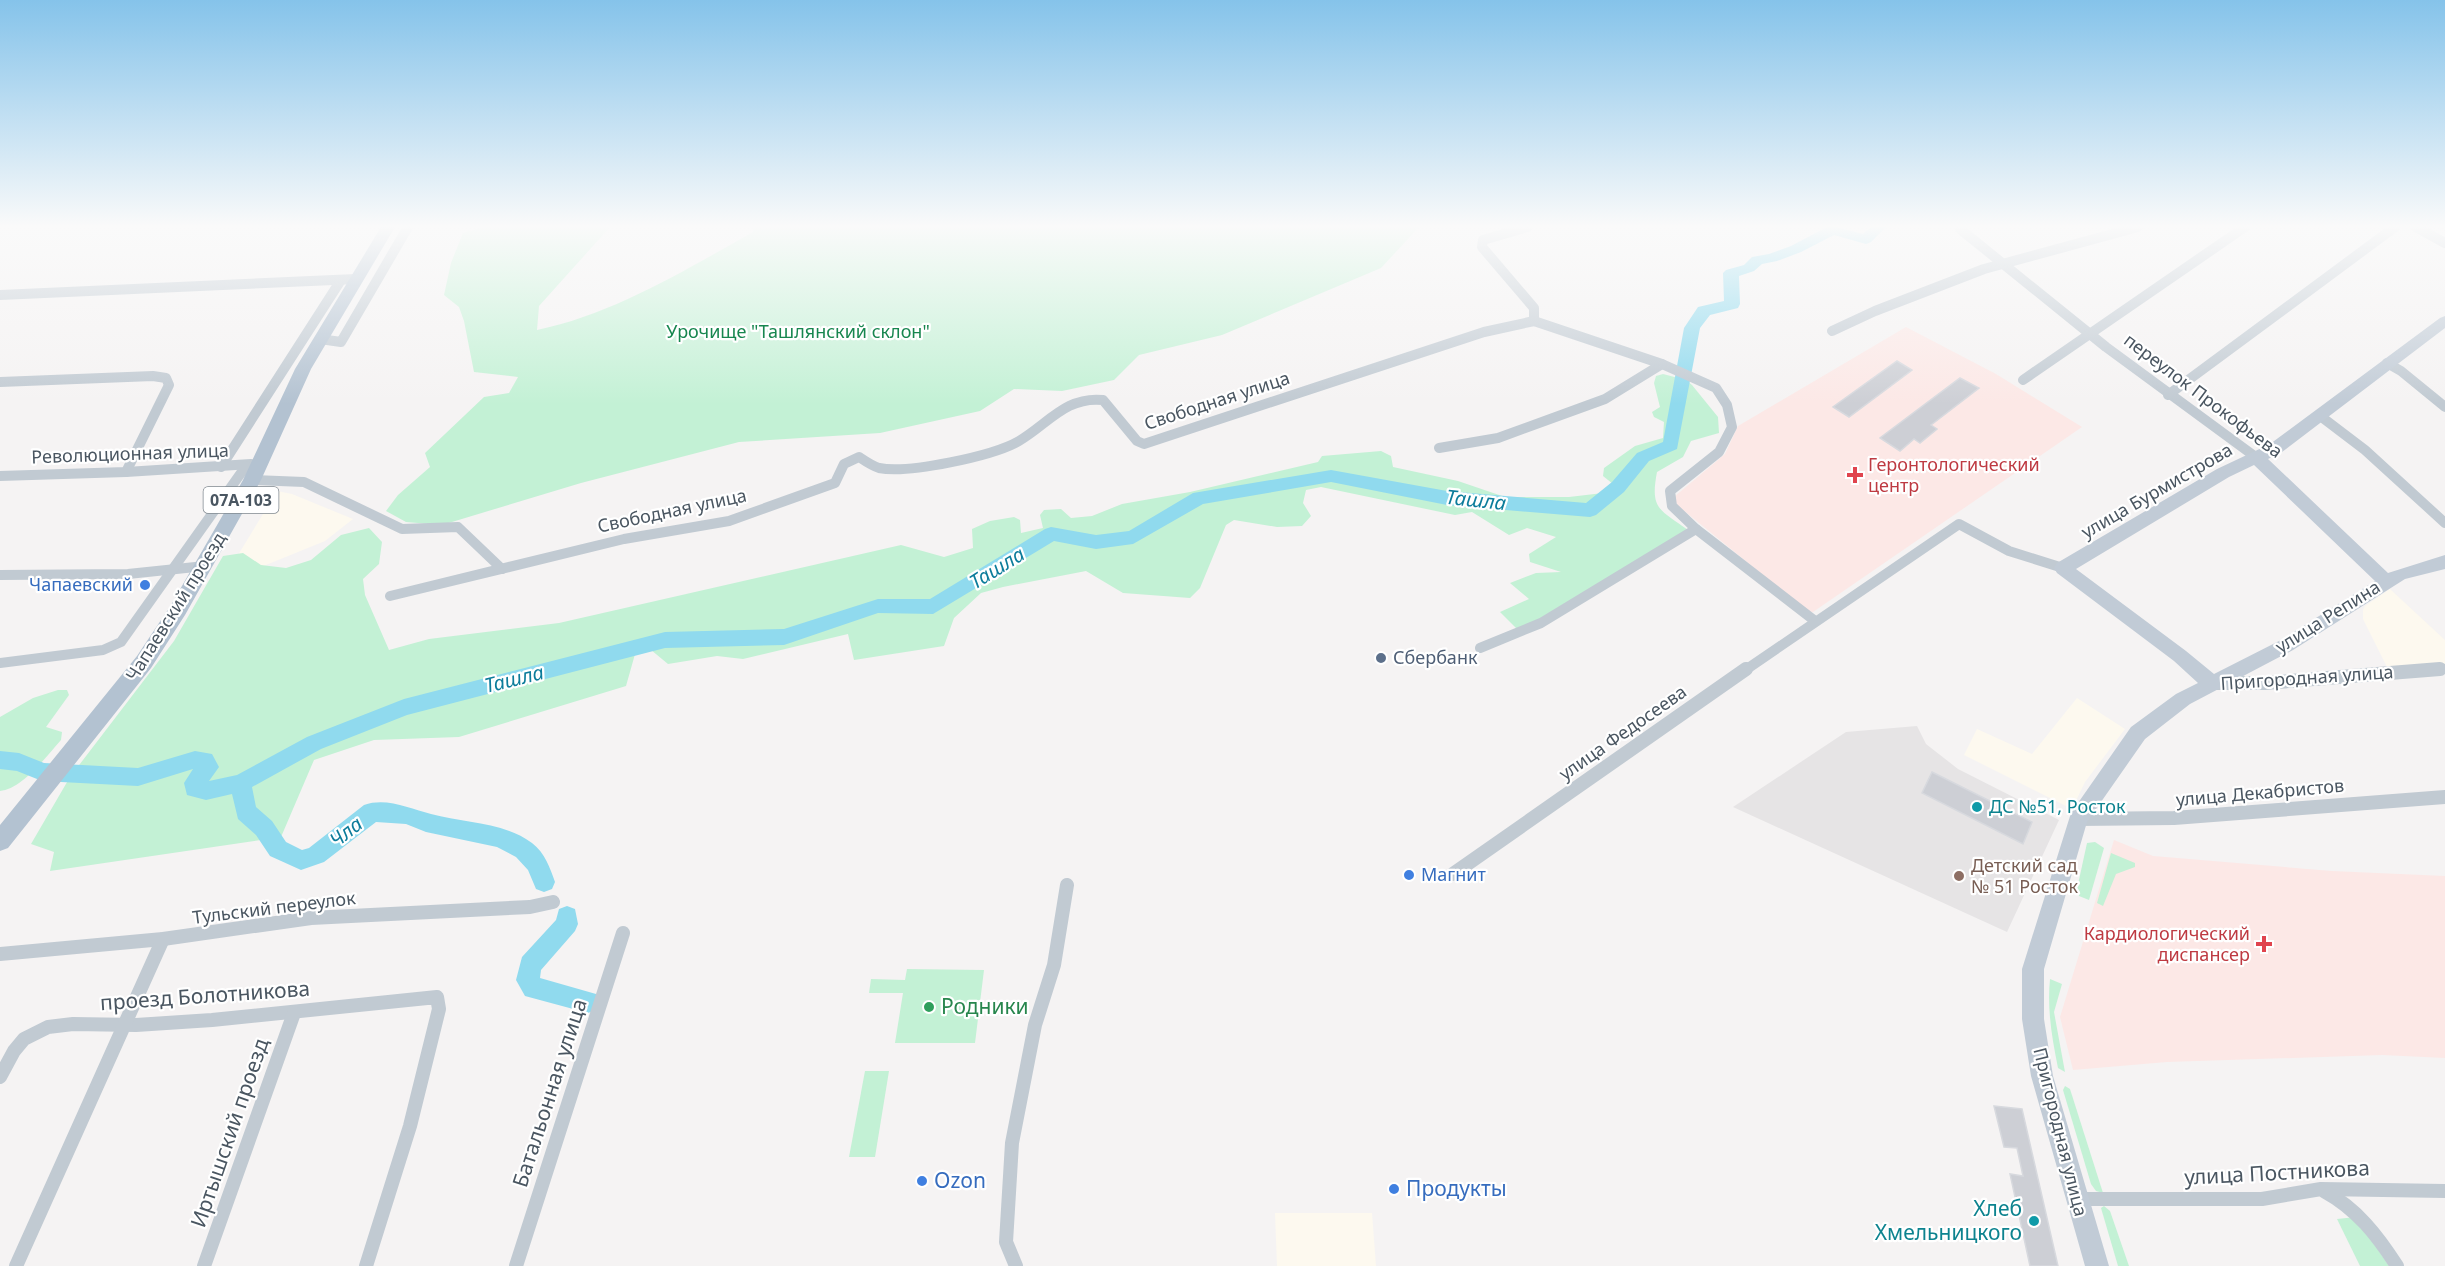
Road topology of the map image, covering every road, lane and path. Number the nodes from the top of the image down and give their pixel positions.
1 (207, 286) edge
2 (344, 286) edge
3 (345, 286) edge
4 (374, 286) edge
5 (1515, 286) edge
6 (1941, 286) edge
7 (2029, 286) edge
8 (2161, 286) edge
9 (2315, 286) edge
10 (0, 295) edge
11 (1534, 321) junction
12 (2445, 321) edge
13 (1832, 331) dead end
14 (2091, 335) junction
15 (320, 339) junction
16 (2387, 363) junction
17 (1662, 364) junction
18 (2023, 380) dead end
19 (0, 382) edge
20 (2168, 395) junction
21 (2445, 406) edge
22 (2319, 415) junction
23 (1439, 448) dead end
24 (2257, 458) junction
25 (221, 467) junction
26 (253, 469) junction
27 (126, 472) junction
28 (0, 476) edge
29 (2445, 523) edge
30 (1696, 529) junction
31 (2445, 562) edge
32 (205, 566) junction
33 (2063, 568) junction
34 (502, 569) junction
35 (171, 573) junction
36 (0, 575) edge
37 (2386, 581) junction
38 (390, 596) dead end
39 (1815, 621) junction
40 (1480, 648) dead end
41 (0, 663) edge
42 (2445, 669) edge
43 (2214, 684) junction
44 (2445, 797) edge
45 (2078, 819) junction
46 (0, 841) edge
47 (1453, 874) dead end
48 (1067, 885) dead end
49 (553, 903) dead end
50 (623, 933) dead end
51 (164, 939) junction
52 (0, 954) edge
53 (294, 1013) junction
54 (126, 1025) junction
55 (0, 1077) edge
56 (2321, 1189) junction
57 (2445, 1191) edge
58 (2076, 1199) junction
59 (16, 1266) edge
60 (204, 1266) edge
61 (366, 1266) edge
62 (516, 1266) edge
63 (1016, 1266) edge
64 (2097, 1266) edge
65 (2397, 1266) edge

1 - 10 street
2 - 25 street
3 - 15 main road, Чапаевский проезд / 07А-103
4 - 15 street
5 - 11 street
6 - 13 street
7 - 14 street, переулок Прокофьева
8 - 14 street
9 - 20 street
11 - 17 street
11 - 34 street, Свободная улица
12 - 16 street, улица Бурмистрова
14 - 18 street
14 - 20 street, переулок Прокофьева
15 - 26 main road, Чапаевский проезд / 07А-103
16 - 21 street
16 - 22 street, улица Бурмистрова
17 - 23 street
17 - 30 street
19 - 27 street
20 - 24 street, переулок Прокофьева
22 - 24 street, улица Бурмистрова
22 - 29 street
24 - 33 street, улица Бурмистрова
24 - 37 street, переулок Прокофьева
25 - 26 street, Революционная улица
25 - 27 street, Революционная улица
26 - 32 main road, Чапаевский проезд / 07А-103
26 - 34 street, Революционная улица
26 - 35 street
27 - 28 street, Революционная улица
30 - 39 street
30 - 40 street
31 - 37 street, улица Репина
32 - 35 street
32 - 46 main road, Чапаевский проезд / 07А-103
33 - 39 street, улица Федосеева
33 - 43 street
34 - 38 street, Свободная улица
35 - 36 street
35 - 41 street
37 - 43 street, улица Репина
39 - 47 street, улица Федосеева
42 - 43 street, Пригородная улица
43 - 45 street, Пригородная улица
44 - 45 street, улица Декабристов
45 - 58 street, Пригородная улица
48 - 63 street
49 - 51 street, Тульский переулок
50 - 62 street, Батальонная улица
51 - 52 street, Тульский переулок
51 - 54 street
53 - 54 street, проезд Болотникова
53 - 60 street, Иртышский проезд
53 - 61 street, проезд Болотникова
54 - 55 street, проезд Болотникова
54 - 59 street
56 - 57 street, улица Постникова
56 - 58 street, улица Постникова
56 - 65 street
58 - 64 street, Пригородная улица

